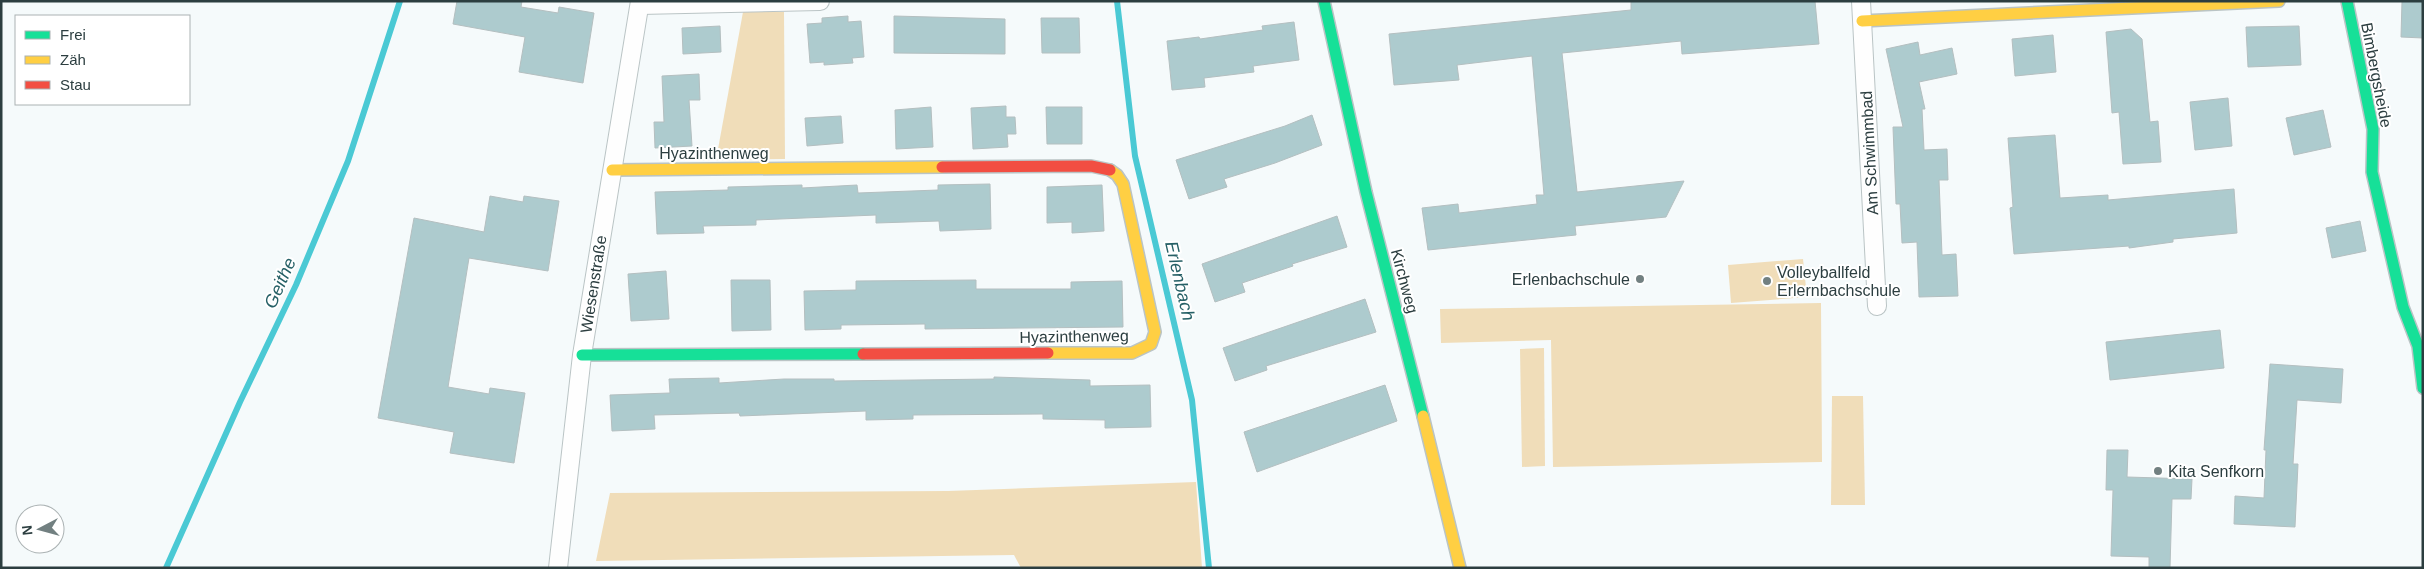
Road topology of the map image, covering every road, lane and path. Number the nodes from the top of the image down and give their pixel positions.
1 (820, 1) edge
2 (1324, 1) edge
3 (1861, 1) edge
4 (2279, 1) edge
5 (2347, 1) edge
6 (640, 3) edge
7 (1862, 21) junction
8 (612, 170) junction
9 (1877, 306) dead end
10 (582, 355) junction
11 (2423, 386) edge
12 (558, 568) edge
13 (1460, 568) edge

1 - 6 street
2 - 13 street, Kirchweg
3 - 7 street, Am Schwimmbad
4 - 7 street
5 - 11 street, Bimbergsheide
6 - 8 street, Wiesenstraße
7 - 9 street, Am Schwimmbad
8 - 10 street, Wiesenstraße
8 - 10 street, Hyazinthenweg
10 - 12 street, Wiesenstraße

